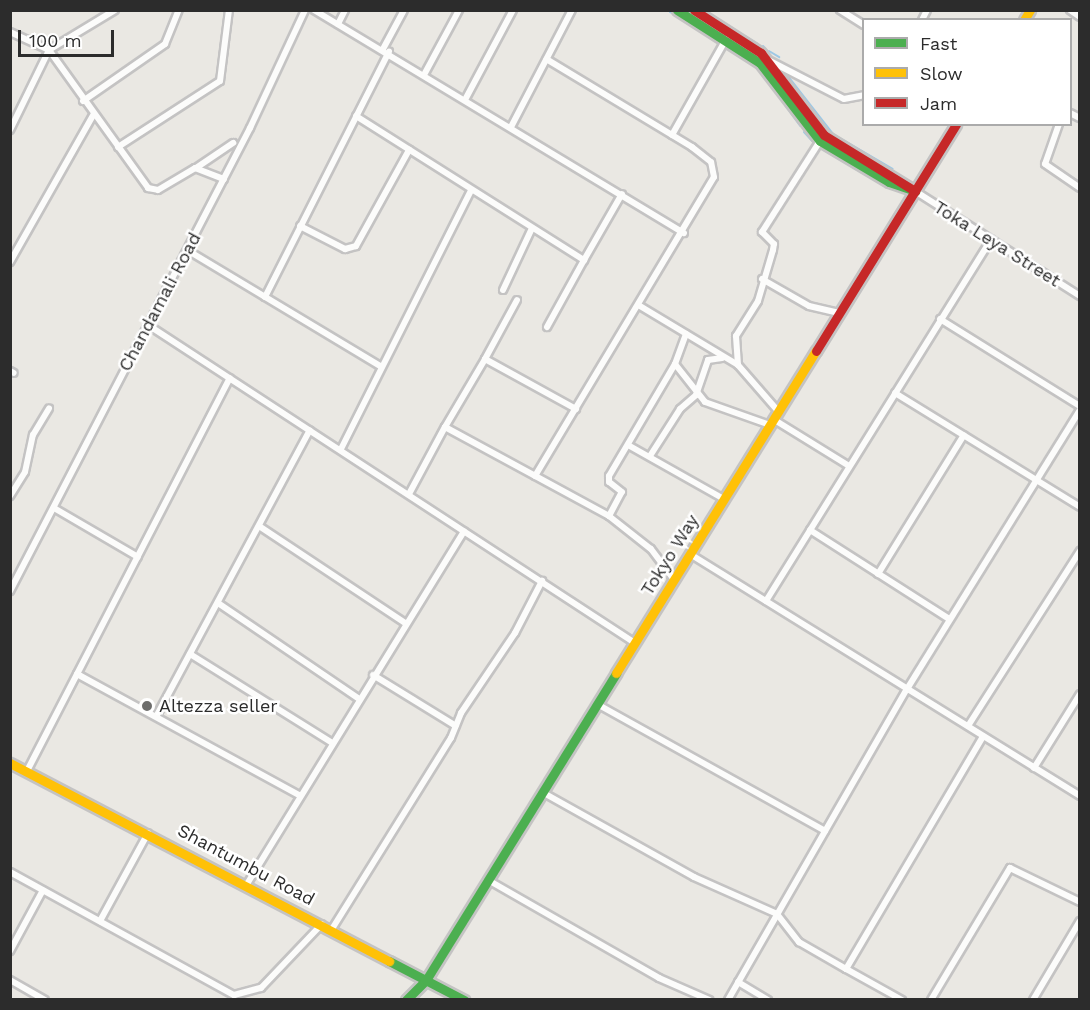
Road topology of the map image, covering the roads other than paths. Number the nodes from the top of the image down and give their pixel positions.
1 (115, 10) edge
2 (179, 10) edge
3 (229, 10) edge
4 (305, 10) edge
5 (314, 10) edge
6 (345, 10) edge
7 (404, 10) edge
8 (459, 10) edge
9 (513, 10) edge
10 (572, 10) edge
11 (678, 10) edge
12 (694, 10) edge
13 (840, 10) edge
14 (1070, 10) edge
15 (1080, 16) edge
16 (338, 24) junction
17 (862, 24) edge
18 (10, 32) edge
19 (726, 39) junction
20 (49, 50) junction
21 (386, 50) junction
22 (546, 59) junction
23 (764, 61) junction
24 (425, 73) junction
25 (862, 95) edge
26 (466, 98) junction
27 (83, 100) junction
28 (93, 115) junction
29 (356, 116) junction
30 (955, 126) edge
31 (1058, 126) edge
32 (512, 127) junction
33 (10, 130) edge
34 (672, 135) junction
35 (820, 141) junction
36 (232, 143) dead end
37 (118, 147) junction
38 (409, 150) junction
39 (195, 168) junction
40 (927, 171) junction
41 (224, 179) junction
42 (899, 179) junction
43 (889, 182) junction
44 (1080, 188) edge
45 (471, 190) junction
46 (915, 191) junction
47 (622, 194) junction
48 (904, 210) junction
49 (300, 226) junction
50 (532, 228) junction
51 (684, 233) junction
52 (991, 239) junction
53 (188, 250) junction
54 (584, 260) junction
55 (10, 262) edge
56 (762, 279) junction
57 (503, 290) dead end
58 (1080, 296) edge
59 (265, 297) junction
60 (517, 300) dead end
61 (640, 306) junction
62 (839, 313) junction
63 (940, 319) junction
64 (148, 325) junction
65 (547, 327) dead end
66 (686, 334) junction
67 (724, 358) junction
68 (485, 359) junction
69 (675, 363) junction
70 (738, 365) junction
71 (382, 367) junction
72 (230, 378) junction
73 (895, 393) junction
74 (696, 395) junction
75 (49, 408) dead end
76 (1080, 408) edge
77 (576, 409) junction
78 (774, 418) junction
79 (445, 427) junction
80 (310, 430) junction
81 (964, 435) junction
82 (628, 445) junction
83 (341, 449) junction
84 (650, 456) junction
85 (849, 466) junction
86 (535, 476) junction
87 (1034, 478) junction
88 (409, 494) junction
89 (10, 496) edge
90 (724, 499) junction
91 (1080, 507) edge
92 (54, 508) junction
93 (609, 516) junction
94 (259, 526) junction
95 (810, 530) junction
96 (464, 531) junction
97 (1080, 551) edge
98 (690, 554) junction
99 (138, 556) junction
100 (878, 574) junction
101 (674, 579) junction
102 (542, 581) junction
103 (10, 591) edge
104 (766, 601) junction
105 (218, 603) junction
106 (949, 619) junction
107 (405, 624) junction
108 (635, 643) junction
109 (190, 654) junction
110 (77, 674) junction
111 (373, 675) junction
112 (907, 689) junction
113 (1080, 694) edge
114 (358, 698) junction
115 (597, 704) junction
116 (157, 715) junction
117 (456, 726) junction
118 (968, 726) junction
119 (983, 736) junction
120 (331, 742) junction
121 (10, 763) edge
122 (1034, 768) junction
123 (27, 771) junction
124 (542, 792) junction
125 (299, 795) junction
126 (1080, 796) edge
127 (825, 831) junction
128 (148, 833) junction
129 (10, 872) edge
130 (489, 879) junction
131 (247, 884) junction
132 (43, 890) junction
133 (1080, 902) edge
134 (777, 914) junction
135 (100, 921) junction
136 (1080, 921) edge
137 (322, 924) junction
138 (332, 929) junction
139 (10, 951) edge
140 (846, 969) junction
141 (10, 980) edge
142 (426, 980) junction
143 (738, 982) junction
144 (45, 999) edge
145 (406, 999) edge
146 (464, 999) edge
147 (709, 999) edge
148 (728, 999) edge
149 (768, 999) edge
150 (902, 999) edge
151 (931, 999) edge
152 (1033, 999) edge

1 - 20 street
2 - 27 street
3 - 37 street
4 - 41 street, Chandamali Road
5 - 16 street
6 - 16 street
7 - 21 street
8 - 24 street
9 - 26 street
10 - 22 street
11 - 19 main road
12 - 23 main road
13 - 17 street
14 - 15 street
16 - 21 street
18 - 20 street
19 - 23 main road
19 - 34 street
20 - 27 street
20 - 33 street
21 - 24 street
21 - 29 street
22 - 32 street
22 - 34 street
23 - 25 street
23 - 35 main road
23 - 42 main road
24 - 26 street
26 - 32 street
27 - 28 street
28 - 37 street
28 - 55 street
29 - 38 street
29 - 49 street
30 - 40 main road, Tokyo Way
31 - 44 street
32 - 47 street
34 - 51 street
35 - 43 main road
35 - 56 street
36 - 39 street
37 - 39 street
38 - 45 street
38 - 49 street
39 - 41 street
40 - 42 main road
40 - 46 main road, Tokyo Way
41 - 53 street, Chandamali Road
42 - 46 main road
43 - 46 main road
43 - 48 main road
45 - 50 street
45 - 71 street
46 - 48 main road, Tokyo Way
46 - 52 street, Toka Leya Street
47 - 51 street
47 - 54 street
48 - 62 main road, Tokyo Way
49 - 59 street
50 - 54 street
50 - 57 street
51 - 61 street
52 - 58 street, Toka Leya Street
52 - 63 street
53 - 59 street
53 - 64 street, Chandamali Road
54 - 65 street
56 - 62 street
56 - 70 street
59 - 71 street
60 - 68 street
61 - 66 street
61 - 77 street
62 - 78 main road, Tokyo Way
63 - 73 street
63 - 76 street
64 - 72 street
64 - 92 street, Chandamali Road
66 - 67 street
66 - 69 street
67 - 70 street
67 - 74 street
68 - 77 street
68 - 79 street
69 - 74 street
69 - 82 street
70 - 78 street
71 - 83 street
72 - 80 street
72 - 99 street
73 - 81 street
73 - 85 street
74 - 78 street
74 - 84 street
75 - 89 street
76 - 87 street
77 - 86 street
78 - 85 street
78 - 90 main road, Tokyo Way
79 - 86 street
79 - 88 street
80 - 83 street
80 - 94 street
81 - 87 street
81 - 100 street
82 - 84 street
82 - 93 street
83 - 88 street
84 - 90 street
85 - 95 street
86 - 93 street
87 - 91 street
87 - 106 street
88 - 96 street
90 - 98 main road, Tokyo Way
92 - 99 street
92 - 103 street, Chandamali Road
93 - 101 street
94 - 105 street
94 - 107 street
95 - 100 street
95 - 104 street
96 - 102 street
96 - 107 street
97 - 118 street
98 - 101 main road, Tokyo Way
98 - 104 street
99 - 110 street
100 - 106 street
101 - 108 main road, Tokyo Way
102 - 108 street
102 - 117 street
104 - 112 street
105 - 109 street
105 - 114 street
106 - 112 street
107 - 111 street
108 - 115 main road, Tokyo Way
109 - 116 street
109 - 120 street
110 - 116 street
110 - 123 street
111 - 114 street
111 - 117 street
112 - 118 street
112 - 127 street
113 - 122 street
114 - 120 street
115 - 124 main road, Tokyo Way
115 - 127 street
116 - 125 street
117 - 138 street
118 - 119 street
119 - 122 street
119 - 140 street
120 - 125 street
121 - 123 main road, Shantumbu Road
122 - 126 street
123 - 128 main road, Shantumbu Road
124 - 130 main road, Tokyo Way
124 - 134 street
125 - 131 street
127 - 134 street
128 - 131 main road, Shantumbu Road
128 - 135 street
129 - 132 street
130 - 142 main road, Tokyo Way
130 - 147 street
131 - 137 main road, Shantumbu Road
132 - 135 street
132 - 139 street
133 - 151 street
134 - 140 street
134 - 143 street
135 - 137 street
136 - 152 street
137 - 138 main road, Shantumbu Road
138 - 142 main road, Shantumbu Road
140 - 150 street
141 - 144 street
142 - 145 main road, Tokyo Way
142 - 146 main road, Shantumbu Road
143 - 148 street
143 - 149 street

